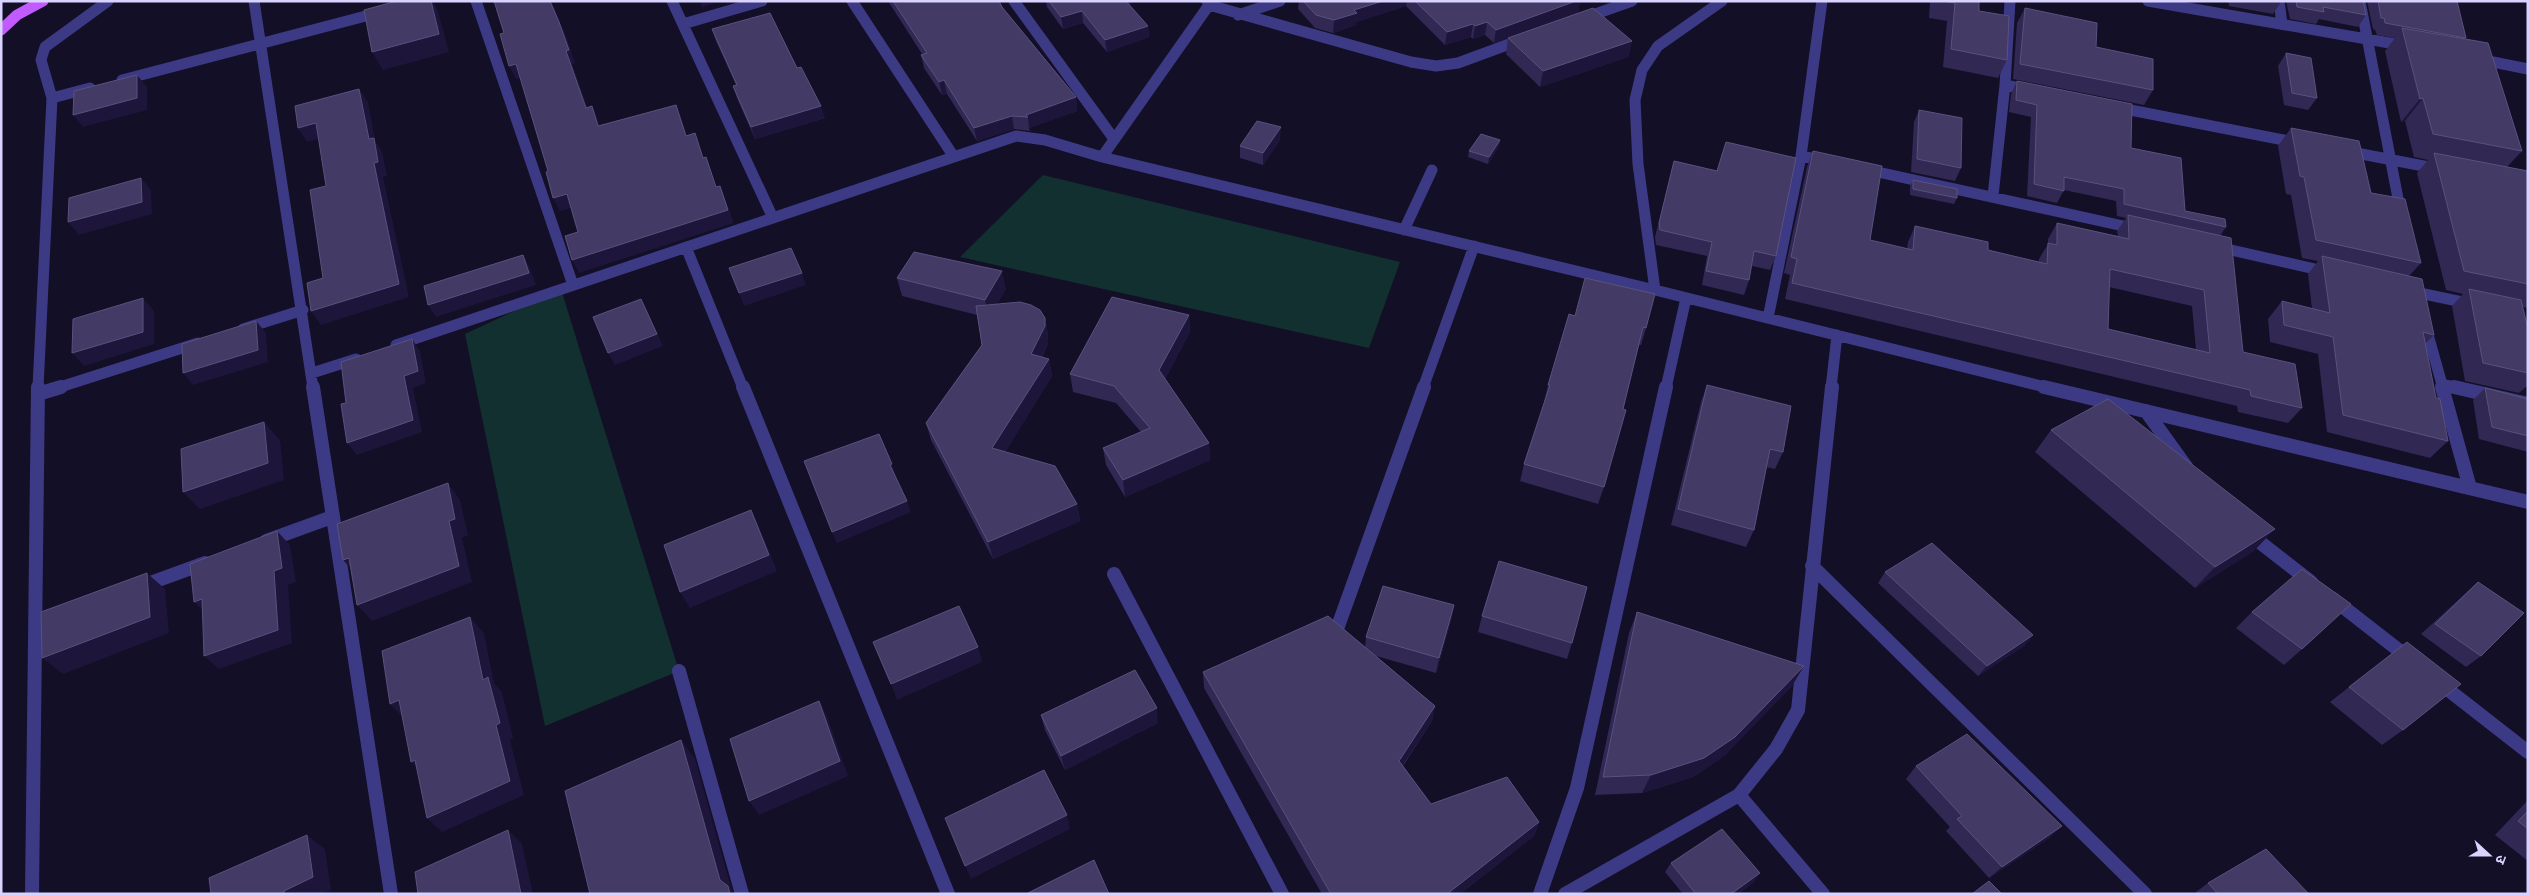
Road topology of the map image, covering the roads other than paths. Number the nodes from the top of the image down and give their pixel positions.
1 (43, 1) edge
2 (108, 1) edge
3 (254, 1) edge
4 (476, 1) edge
5 (672, 1) edge
6 (762, 1) edge
7 (852, 1) edge
8 (1014, 1) edge
9 (1280, 1) edge
10 (1632, 1) edge
11 (1722, 1) edge
12 (1822, 1) edge
13 (2010, 1) edge
14 (2148, 1) edge
15 (2279, 1) edge
16 (2360, 1) edge
17 (1208, 3) edge
18 (2171, 3) edge
19 (396, 8) edge
20 (1238, 15) junction
21 (1578, 20) edge
22 (683, 24) junction
23 (2282, 24) junction
24 (1, 30) edge
25 (1534, 35) edge
26 (2366, 39) junction
27 (261, 42) junction
28 (2414, 48) edge
29 (2471, 58) edge
30 (2528, 68) edge
31 (2005, 86) junction
32 (2044, 93) edge
33 (52, 98) junction
34 (2101, 104) edge
35 (1114, 139) junction
36 (2314, 145) edge
37 (2334, 149) edge
38 (1801, 156) junction
39 (954, 157) junction
40 (1102, 157) junction
41 (2390, 159) junction
42 (1432, 170) dead end
43 (2454, 172) edge
44 (1993, 196) junction
45 (773, 218) junction
46 (2403, 226) edge
47 (1404, 230) junction
48 (2148, 231) edge
49 (2205, 244) edge
50 (1474, 246) junction
51 (686, 247) junction
52 (2340, 275) edge
53 (573, 285) junction
54 (2397, 288) edge
55 (1655, 290) junction
56 (2418, 297) junction
57 (1686, 298) junction
58 (2481, 306) edge
59 (303, 310) junction
60 (1768, 318) junction
61 (227, 334) edge
62 (1837, 335) junction
63 (208, 340) edge
64 (388, 348) edge
65 (369, 354) edge
66 (312, 373) junction
67 (2442, 384) junction
68 (2069, 393) junction
69 (38, 394) junction
70 (2528, 404) edge
71 (2092, 411) edge
72 (2146, 411) junction
73 (2190, 480) edge
74 (2470, 488) junction
75 (2512, 498) junction
76 (2528, 502) edge
77 (2528, 513) edge
78 (332, 517) junction
79 (2239, 526) edge
80 (257, 544) edge
81 (220, 558) edge
82 (1812, 566) junction
83 (1114, 574) dead end
84 (127, 592) edge
85 (52, 619) edge
86 (34, 626) junction
87 (1337, 629) edge
88 (679, 671) dead end
89 (2528, 752) edge
90 (1739, 795) junction
91 (32, 894) edge
92 (391, 894) edge
93 (742, 894) edge
94 (948, 894) edge
95 (1282, 894) edge
96 (1540, 894) edge
97 (1565, 894) edge
98 (1823, 894) edge
99 (2145, 894) edge

1 - 24 main road
2 - 33 street
3 - 27 street
4 - 53 street
5 - 22 street
6 - 22 street
7 - 39 street
8 - 35 street
9 - 20 street
10 - 21 street
11 - 55 street
12 - 38 street
13 - 31 street
14 - 18 street
15 - 23 street
16 - 26 street
17 - 20 street
17 - 35 street
18 - 23 street
19 - 27 street
20 - 25 street
22 - 45 street
23 - 26 street
26 - 28 street
26 - 41 street
27 - 33 street
27 - 59 street
29 - 30 street
31 - 32 street
31 - 44 street
33 - 69 street
34 - 36 street
35 - 40 street
37 - 41 street
38 - 44 street
38 - 60 street
39 - 40 street
39 - 45 street
40 - 47 street
41 - 43 street
41 - 46 street
42 - 47 street
44 - 48 street
45 - 51 street
47 - 50 street
49 - 52 street
50 - 55 street
50 - 87 street
51 - 53 street
51 - 94 street
53 - 64 street
54 - 56 street
55 - 57 street
56 - 58 street
56 - 67 street
57 - 60 street
57 - 96 street
59 - 61 street
59 - 66 street
60 - 62 street
62 - 68 street
62 - 82 street
63 - 69 street
65 - 66 street
66 - 78 street
67 - 70 street
67 - 74 street
68 - 71 street
68 - 72 street
69 - 86 street
72 - 73 street
72 - 74 street
74 - 75 street
75 - 76 street
75 - 77 street
78 - 80 street
78 - 92 street
79 - 89 street
81 - 84 street
82 - 90 street
82 - 99 street
83 - 95 street
85 - 86 street
86 - 91 street
88 - 93 street
90 - 97 street
90 - 98 street

